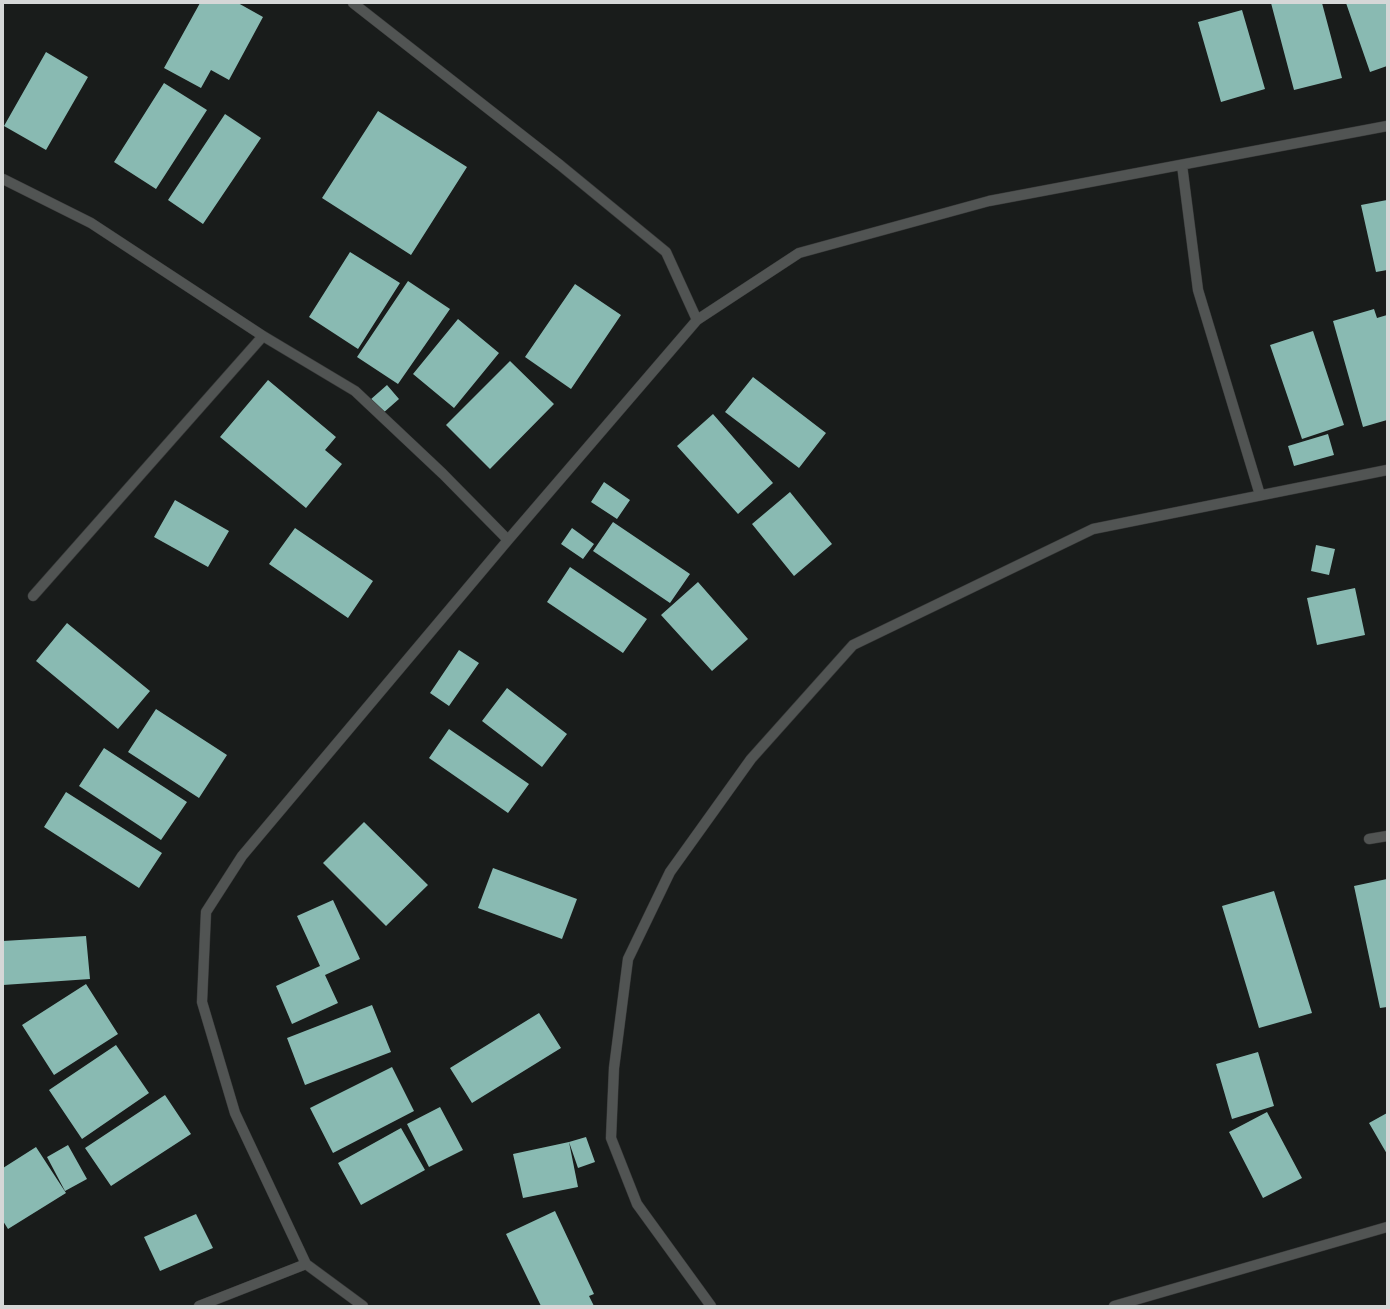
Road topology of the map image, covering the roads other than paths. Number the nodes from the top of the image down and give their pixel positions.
1 (353, 3) edge
2 (1387, 126) edge
3 (1182, 165) junction
4 (3, 178) edge
5 (697, 320) junction
6 (263, 336) junction
7 (1387, 470) edge
8 (1260, 495) junction
9 (508, 540) junction
10 (33, 596) dead end
11 (1387, 836) edge
12 (1369, 839) dead end
13 (1387, 1227) edge
14 (306, 1264) junction
15 (199, 1306) edge
16 (363, 1306) edge
17 (711, 1306) edge
18 (1114, 1306) edge

1 - 5 street
2 - 3 street
3 - 5 street
3 - 8 street
4 - 6 street
5 - 9 street
6 - 9 street
6 - 10 street
7 - 8 street
8 - 17 street
9 - 14 street
11 - 12 street
13 - 18 street
14 - 15 street
14 - 16 street

